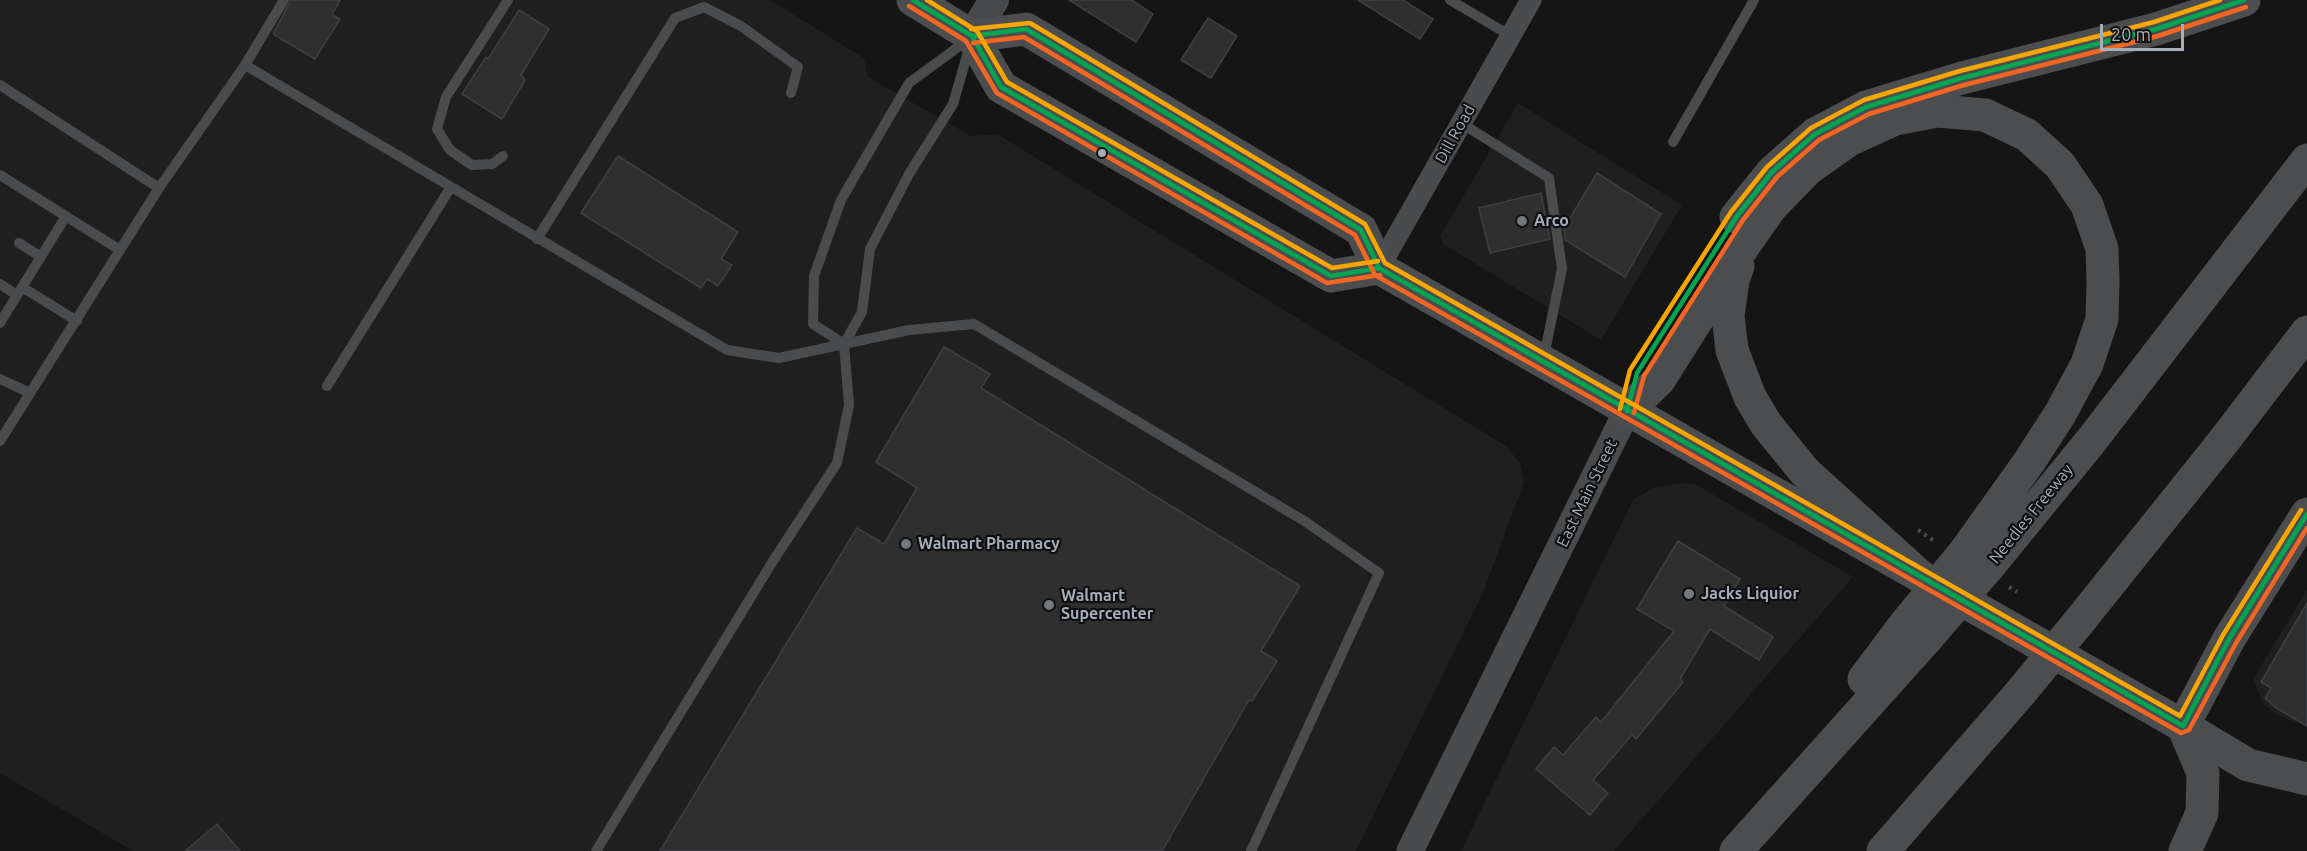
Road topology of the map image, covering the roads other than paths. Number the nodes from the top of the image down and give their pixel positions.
1 (284, 0) edge
2 (508, 0) edge
3 (913, 0) edge
4 (994, 0) edge
5 (1450, 0) edge
6 (1531, 0) edge
7 (1754, 0) edge
8 (2244, 0) edge
9 (972, 36) junction
10 (1510, 36) junction
11 (245, 65) junction
12 (0, 85) edge
13 (791, 93) dead end
14 (1461, 123) junction
15 (1673, 142) dead end
16 (503, 156) dead end
17 (2307, 160) edge
18 (0, 176) edge
19 (451, 187) junction
20 (159, 189) junction
21 (66, 216) junction
22 (537, 238) junction
23 (19, 243) dead end
24 (1745, 244) junction
25 (120, 250) junction
26 (41, 257) junction
27 (1379, 268) junction
28 (0, 284) edge
29 (20, 291) junction
30 (77, 321) junction
31 (0, 323) edge
32 (2307, 332) edge
33 (844, 344) junction
34 (1542, 362) junction
35 (0, 379) edge
36 (327, 386) dead end
37 (30, 393) junction
38 (1627, 411) junction
39 (0, 441) edge
40 (2307, 514) edge
41 (1976, 563) junction
42 (1922, 578) junction
43 (2183, 726) junction
44 (2307, 779) edge
45 (596, 851) edge
46 (1251, 851) edge
47 (1410, 851) edge
48 (1734, 851) edge
49 (1883, 851) edge
50 (2185, 851) edge

1 - 11 lane
2 - 16 lane
3 - 9 main road
4 - 9 main road
5 - 10 lane
6 - 10 street, Dill Road
7 - 15 lane
8 - 38 main road
9 - 27 main road
9 - 27 main road
9 - 33 lane
9 - 33 lane
10 - 14 street, Dill Road
11 - 19 lane
11 - 20 lane
12 - 20 lane
13 - 22 lane
14 - 27 street, Dill Road
14 - 34 lane
17 - 41 main road, Needles Freeway
18 - 21 lane
19 - 22 lane
19 - 36 lane
20 - 25 lane
21 - 25 lane
21 - 26 lane
22 - 33 lane
23 - 26 lane
24 - 38 main road
24 - 41 main road
24 - 42 main road
25 - 30 lane
26 - 29 lane
27 - 34 main road
28 - 29 lane
29 - 30 lane
29 - 31 lane
30 - 37 lane
32 - 49 main road, bridge
33 - 45 lane
33 - 46 lane
34 - 38 main road
35 - 37 lane
37 - 39 lane
38 - 42 main road
38 - 47 street, East Main Street
40 - 43 main road
41 - 48 main road, Needles Freeway, bridge
42 - 43 main road
43 - 44 main road
43 - 50 main road

